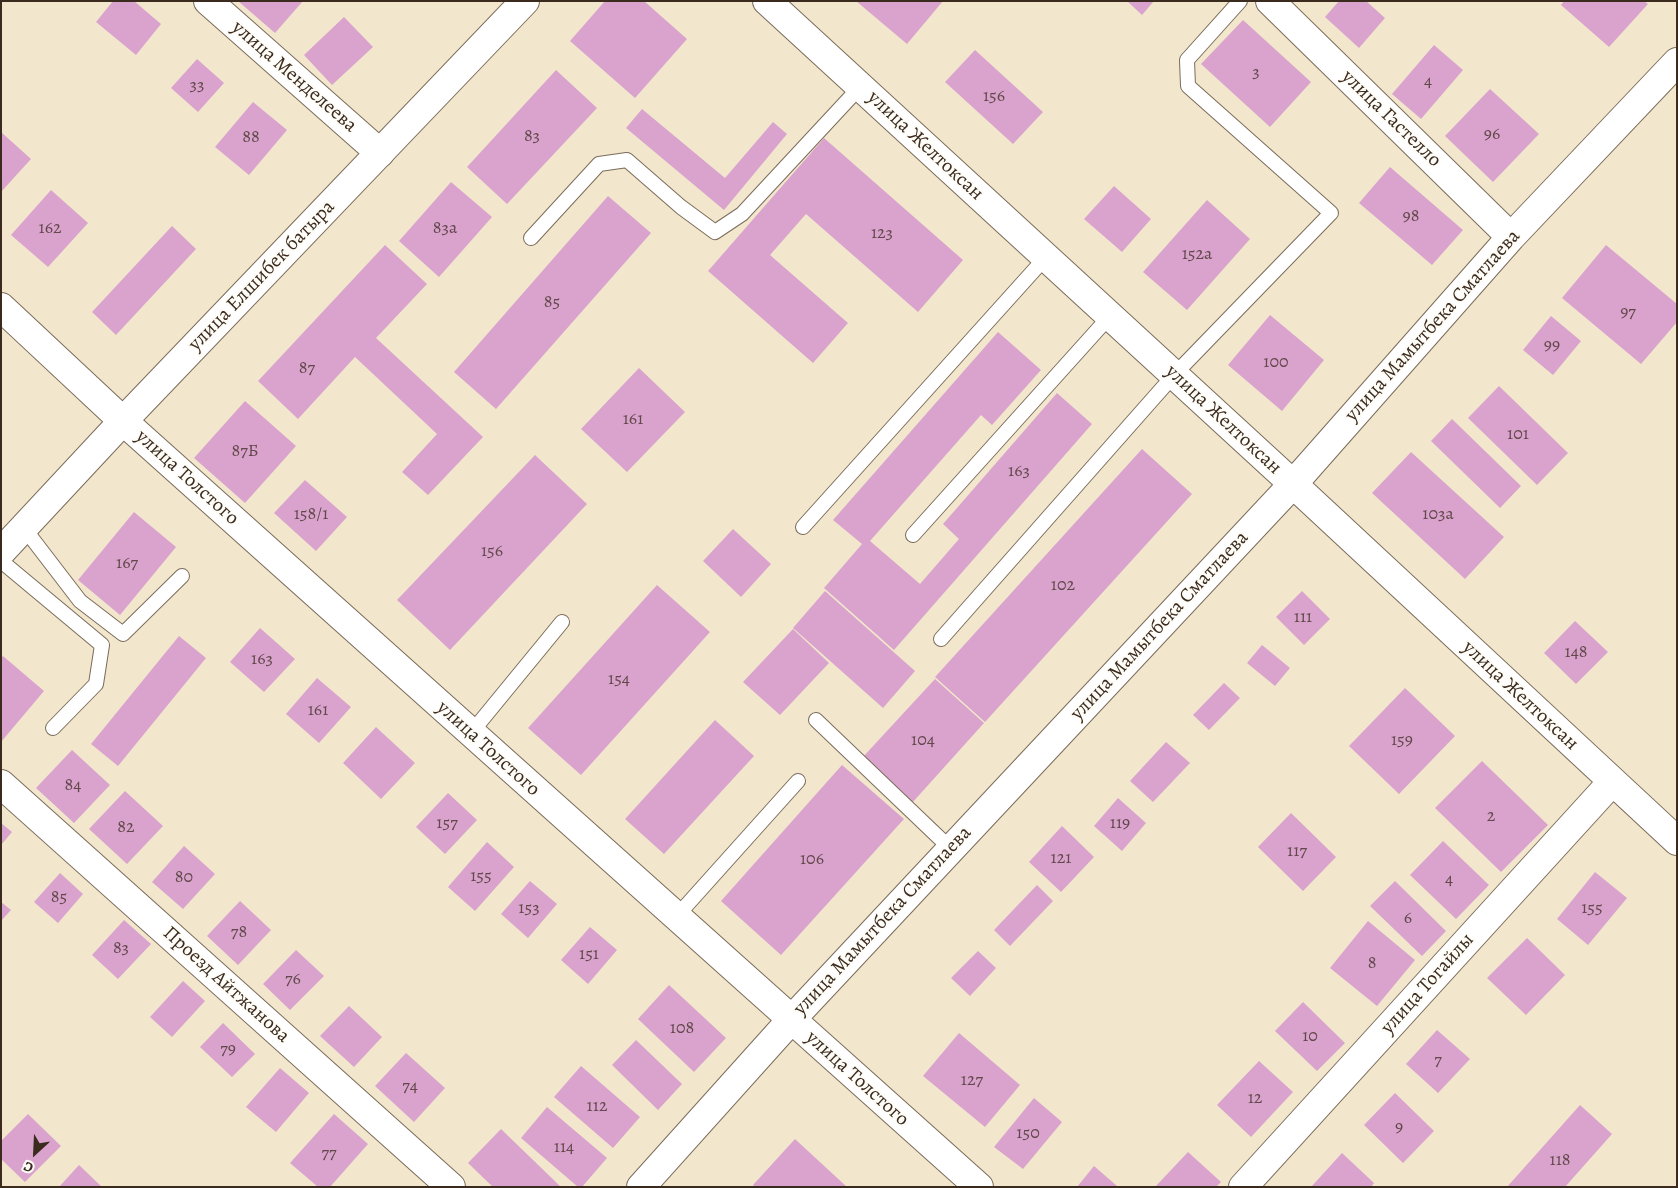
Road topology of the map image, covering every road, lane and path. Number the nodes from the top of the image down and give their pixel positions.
1 (208, 1) edge
2 (525, 1) edge
3 (1240, 1) edge
4 (1270, 1) edge
5 (777, 4) edge
6 (1677, 62) edge
7 (860, 87) junction
8 (380, 153) junction
9 (1511, 237) junction
10 (531, 238) dead end
11 (1046, 257) junction
12 (1, 307) edge
13 (1110, 316) junction
14 (1174, 375) junction
15 (123, 421) junction
16 (1293, 484) junction
17 (803, 527) dead end
18 (913, 535) dead end
19 (10, 536) edge
20 (1, 561) edge
21 (182, 576) dead end
22 (562, 622) dead end
23 (941, 639) dead end
24 (816, 720) dead end
25 (53, 728) dead end
26 (471, 734) junction
27 (798, 781) dead end
28 (1612, 782) junction
29 (1, 784) edge
30 (1677, 841) edge
31 (951, 849) junction
32 (676, 917) junction
33 (791, 1020) junction
34 (451, 1187) edge
35 (641, 1187) edge
36 (979, 1187) edge
37 (1243, 1187) edge

1 - 8 street, улица Менделеева
2 - 8 street, улица Елшибек батыра
3 - 14 lane
4 - 9 street, улица Гастелло
5 - 7 street, улица Желтоксан
6 - 9 street, улица Мамытбека Сматлаева
7 - 10 lane
7 - 11 street, улица Желтоксан
8 - 15 street, улица Елшибек батыра
9 - 16 street, улица Мамытбека Сматлаева
11 - 13 street, улица Желтоксан
11 - 17 lane
12 - 15 street, улица Толстого
13 - 14 street, улица Желтоксан
13 - 18 lane
14 - 16 street, улица Желтоксан
14 - 23 lane
15 - 19 street, улица Елшибек батыра
15 - 26 street, улица Толстого
16 - 28 street, улица Желтоксан
16 - 31 street, улица Мамытбека Сматлаева
19 - 21 lane
20 - 25 lane
22 - 26 lane
24 - 31 lane
26 - 32 street, улица Толстого
27 - 32 lane
28 - 30 street, улица Желтоксан
28 - 37 street, улица Тогайлы
29 - 34 street, Проезд Айтжанова
31 - 33 street, улица Мамытбека Сматлаева
32 - 33 street, улица Толстого
33 - 35 street, улица Мамытбека Сматлаева
33 - 36 street, улица Толстого

